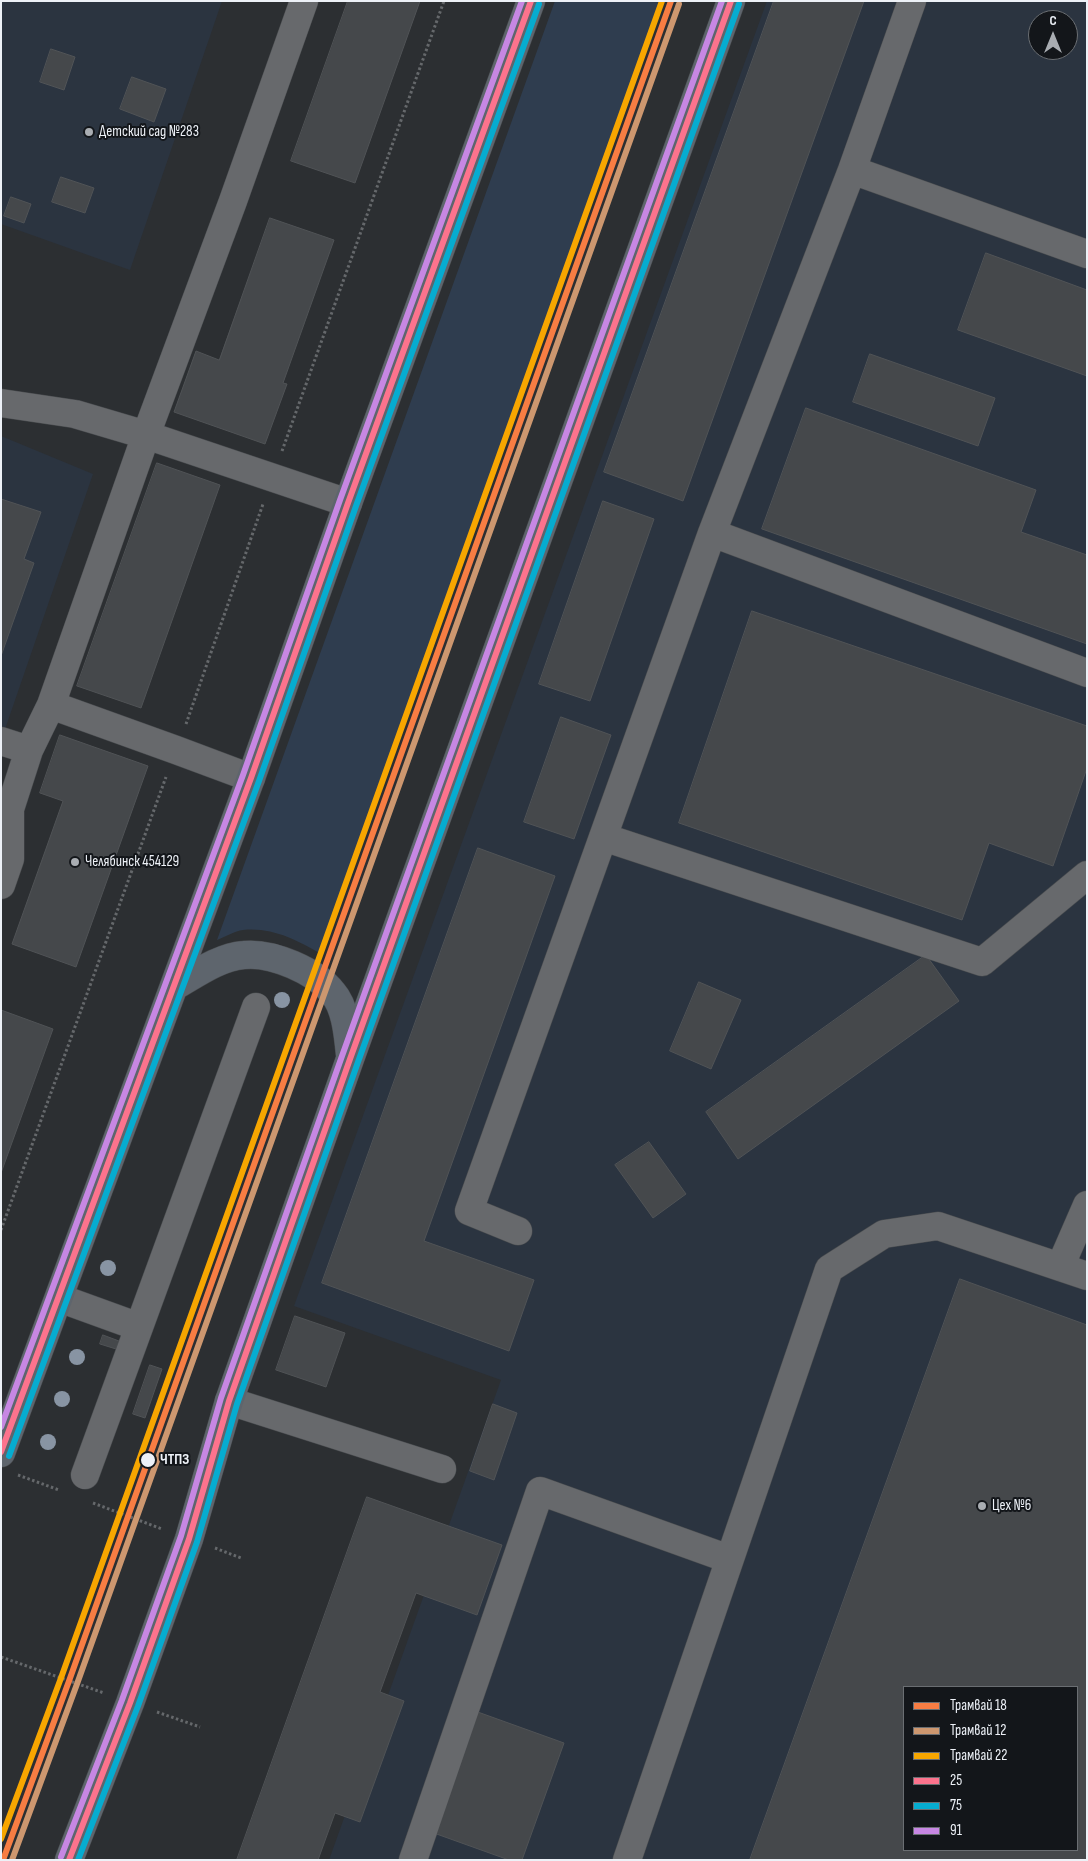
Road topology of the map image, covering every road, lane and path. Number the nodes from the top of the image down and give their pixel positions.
1 (304, 1) edge
2 (444, 1) edge
3 (531, 1) edge
4 (731, 1) edge
5 (912, 1) edge
6 (932, 1) edge
7 (860, 173) junction
8 (1087, 254) edge
9 (1, 403) edge
10 (146, 436) junction
11 (273, 477) junction
12 (348, 504) junction
13 (712, 533) junction
14 (1087, 673) edge
15 (51, 706) junction
16 (1, 741) edge
17 (29, 750) junction
18 (176, 750) junction
19 (251, 778) junction
20 (603, 837) junction
21 (1087, 875) edge
22 (1, 885) edge
23 (175, 986) junction
24 (256, 1007) dead end
25 (350, 1059) junction
26 (1087, 1205) edge
27 (1, 1230) edge
28 (518, 1231) dead end
29 (1060, 1267) junction
30 (1087, 1276) edge
31 (59, 1298) junction
32 (139, 1327) junction
33 (229, 1401) junction
34 (6, 1463) edge
35 (442, 1469) dead end
36 (85, 1475) dead end
37 (65, 1492) dead end
38 (92, 1502) dead end
39 (189, 1539) junction
40 (241, 1558) dead end
41 (730, 1559) junction
42 (69, 1860) edge
43 (413, 1860) edge
44 (627, 1860) edge

1 - 10 lane
2 - 11 path
3 - 12 main road
4 - 25 main road
5 - 7 lane
6 - 7 lane
7 - 8 lane
7 - 13 lane
9 - 10 lane
10 - 11 lane
10 - 15 lane
11 - 12 lane
11 - 18 path
12 - 19 main road
13 - 14 lane
13 - 20 lane
15 - 17 lane
15 - 18 lane
16 - 17 lane
17 - 22 lane
18 - 19 lane
18 - 27 path
19 - 23 main road
20 - 21 lane
20 - 28 lane
23 - 25 main road
23 - 31 main road
24 - 32 lane
25 - 33 main road
26 - 29 lane
29 - 30 lane
29 - 41 lane
31 - 32 lane
31 - 34 main road
32 - 36 lane
33 - 35 lane
33 - 39 main road
34 - 37 path
38 - 39 path
39 - 40 path
39 - 42 main road
41 - 43 lane
41 - 44 lane

